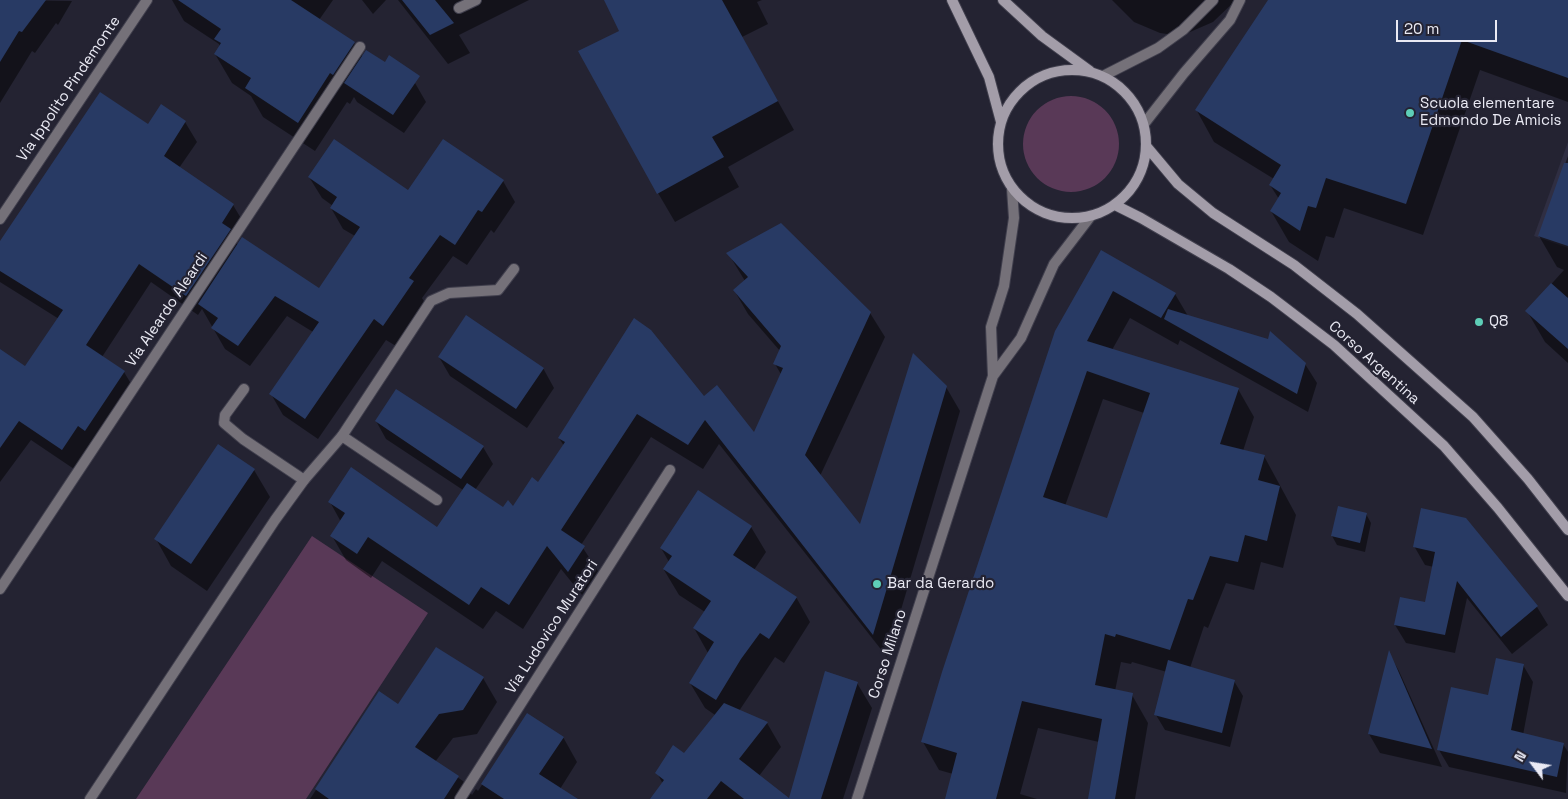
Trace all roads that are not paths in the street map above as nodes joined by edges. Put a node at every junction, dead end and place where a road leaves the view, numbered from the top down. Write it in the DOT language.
graph roads {
  1 [pos="147,0"];
  2 [pos="476,0"];
  3 [pos="952,0"];
  4 [pos="1003,0"];
  5 [pos="1213,0"];
  6 [pos="1240,0"];
  7 [pos="460,8"];
  8 [pos="360,47"];
  9 [pos="1090,72"];
  10 [pos="1103,76"];
  11 [pos="1001,122"];
  12 [pos="1144,124"];
  13 [pos="1146,147"];
  14 [pos="1012,189"];
  15 [pos="1115,205"];
  16 [pos="1090,216"];
  17 [pos="0,219"];
  18 [pos="514,269"];
  19 [pos="993,376"];
  20 [pos="244,389"];
  21 [pos="342,436"];
  22 [pos="670,470"];
  23 [pos="304,480"];
  24 [pos="437,500"];
  25 [pos="1568,530"];
  26 [pos="0,589"];
  27 [pos="1568,596"];
  28 [pos="90,799"];
  29 [pos="460,799"];
  30 [pos="857,799"];
  1 -- 17 [label="street, Via Ippolito Pindemonte"];
  2 -- 7 [label="street"];
  3 -- 11 [label="main road"];
  4 -- 9 [label="main road"];
  5 -- 10 [label="street"];
  6 -- 12 [label="street"];
  8 -- 26 [label="street, Via Aleardo Aleardi"];
  9 -- 10 [label="main road"];
  9 -- 11 [label="main road"];
  10 -- 12 [label="main road"];
  11 -- 14 [label="main road"];
  12 -- 13 [label="main road"];
  13 -- 15 [label="main road"];
  13 -- 25 [label="main road, Corso Argentina"];
  14 -- 16 [label="main road"];
  14 -- 19 [label="street, Corso Milano"];
  15 -- 16 [label="main road"];
  15 -- 27 [label="main road, Corso Argentina"];
  16 -- 19 [label="street, Corso Milano"];
  18 -- 21 [label="street"];
  19 -- 30 [label="street, Corso Milano"];
  20 -- 23 [label="street"];
  21 -- 23 [label="street"];
  21 -- 24 [label="street"];
  22 -- 29 [label="street, Via Ludovico Muratori"];
  23 -- 28 [label="street"];
}
